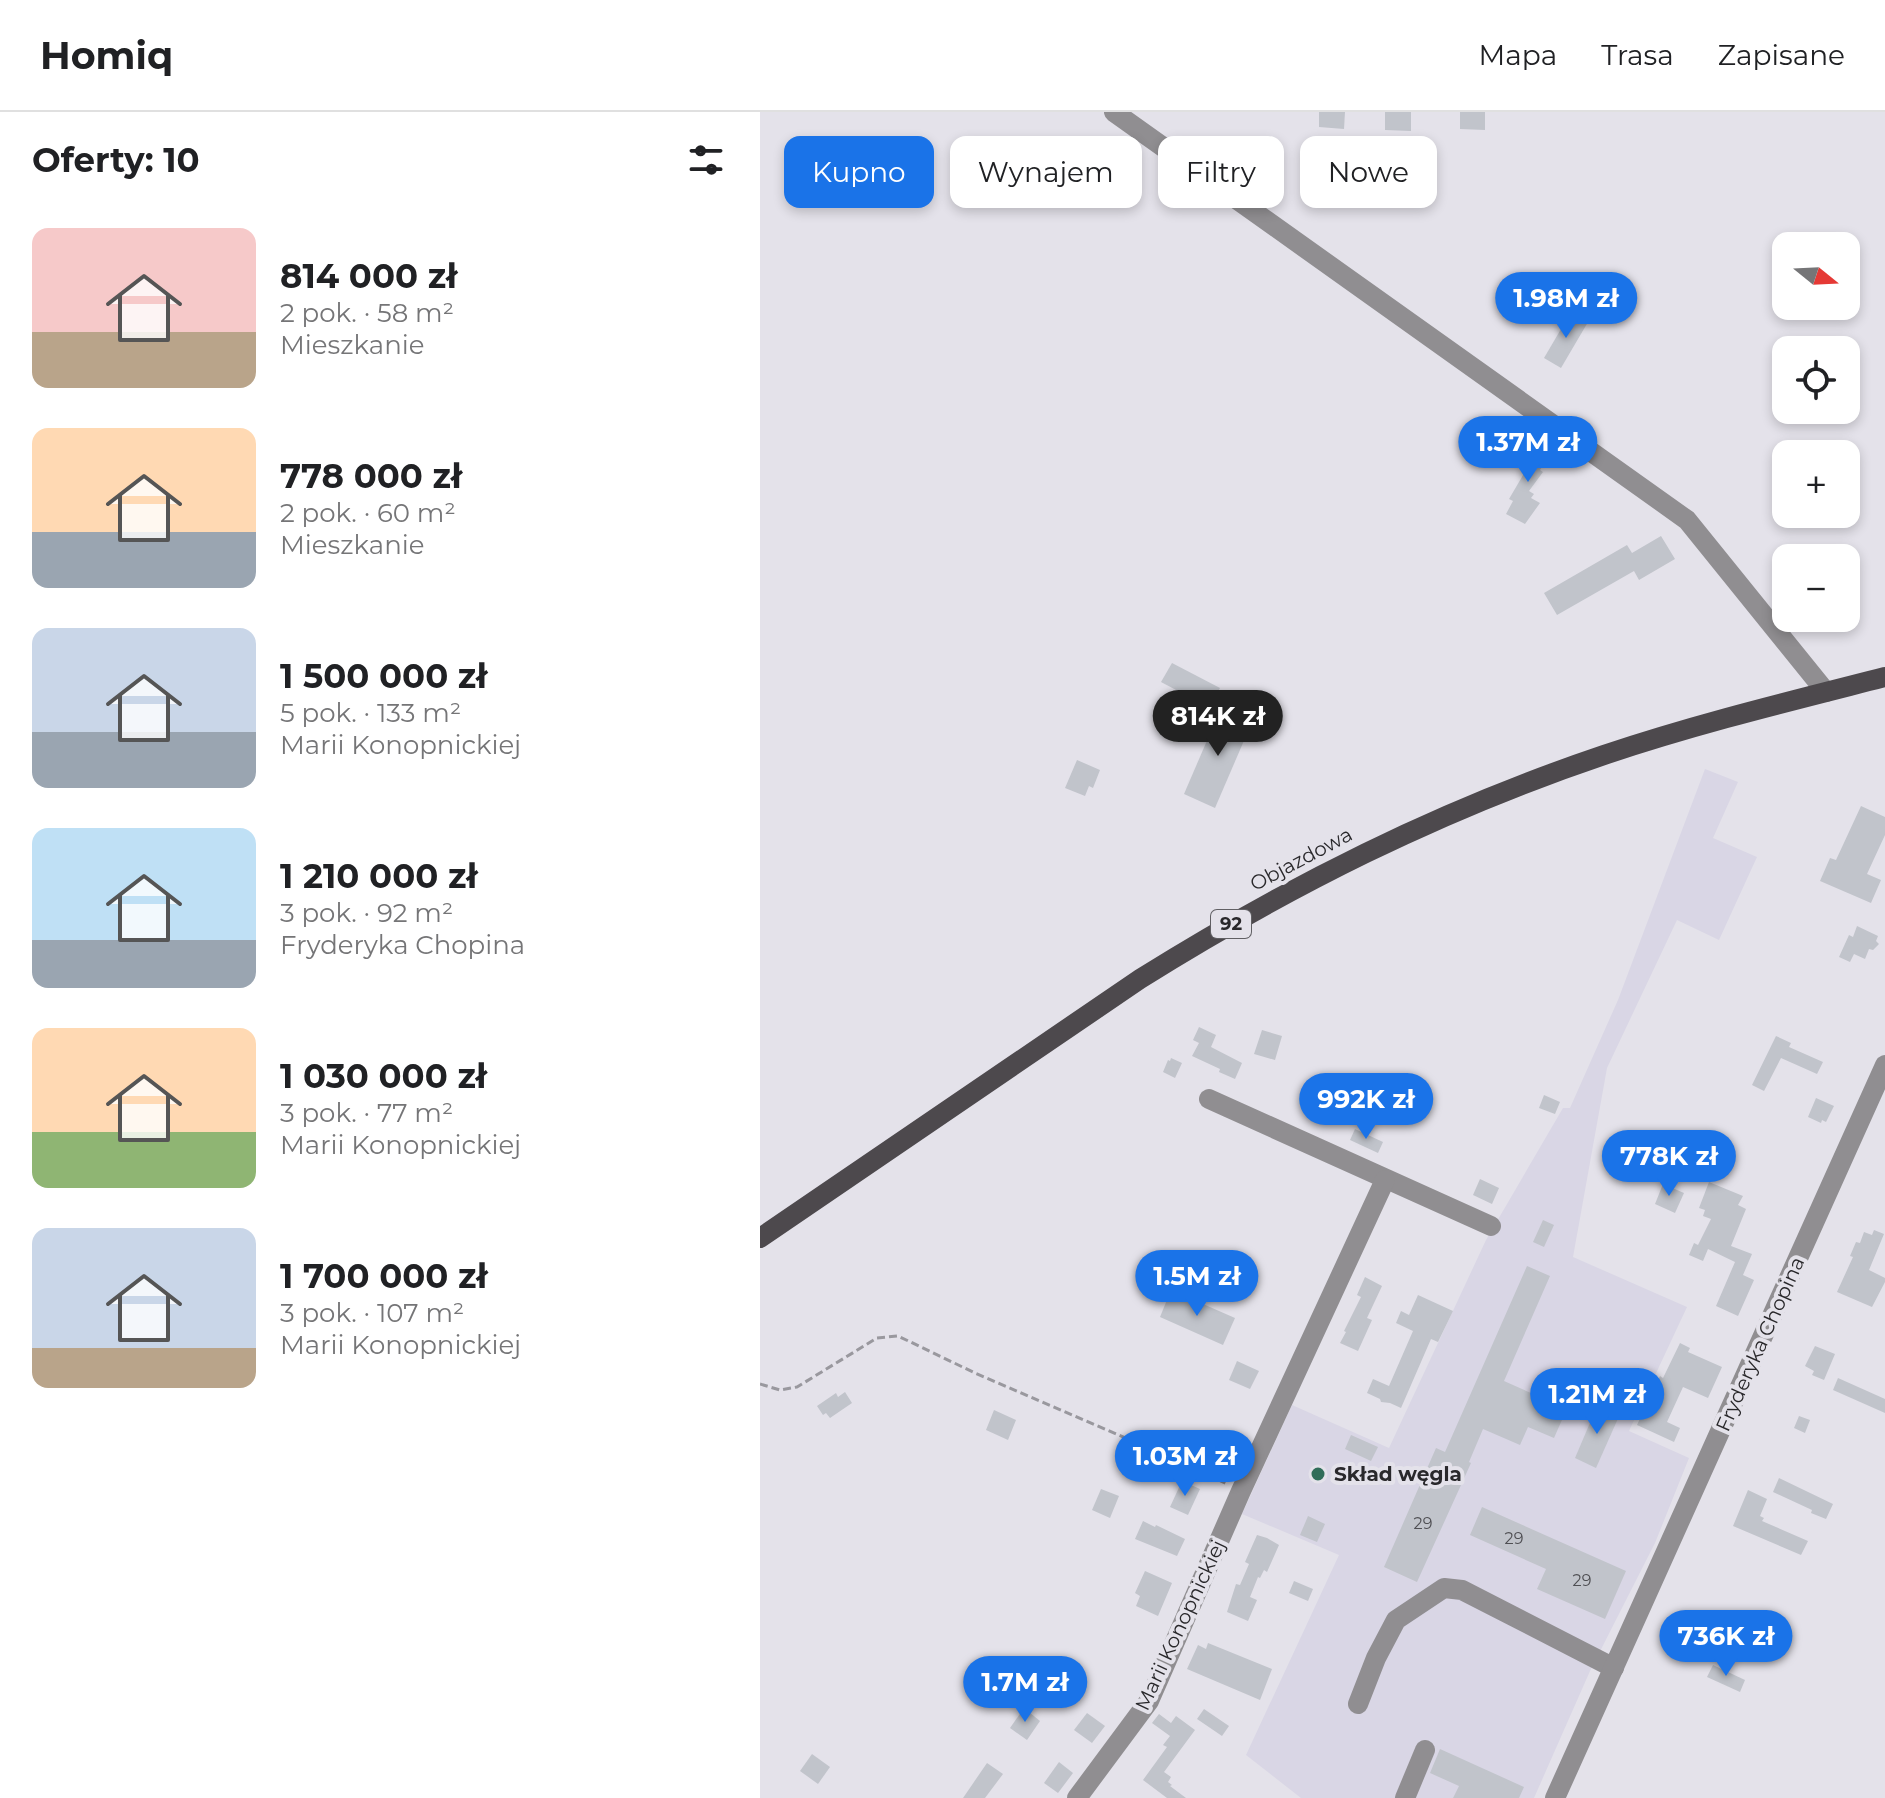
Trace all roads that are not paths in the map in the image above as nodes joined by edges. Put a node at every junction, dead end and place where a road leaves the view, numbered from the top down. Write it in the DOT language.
graph roads {
  1 [pos="1114,112"];
  2 [pos="1885,677"];
  3 [pos="1826,692"];
  4 [pos="1885,1065"];
  5 [pos="1209,1099"];
  6 [pos="1385,1180"];
  7 [pos="1491,1226"];
  8 [pos="760,1238"];
  9 [pos="1614,1668"];
  10 [pos="1358,1704"];
  11 [pos="1425,1750"];
  12 [pos="1409,1797"];
  13 [pos="1077,1798"];
  14 [pos="1555,1798"];
  1 -- 3 [label="street"];
  2 -- 3 [label="main road, Objazdowa / 92"];
  3 -- 8 [label="main road, Objazdowa / 92"];
  4 -- 9 [label="street, Fryderyka Chopina"];
  5 -- 6 [label="street"];
  6 -- 7 [label="street"];
  6 -- 13 [label="street, Marii Konopnickiej"];
  9 -- 10 [label="street"];
  9 -- 14 [label="street, Fryderyka Chopina"];
  11 -- 12 [label="street"];
}
